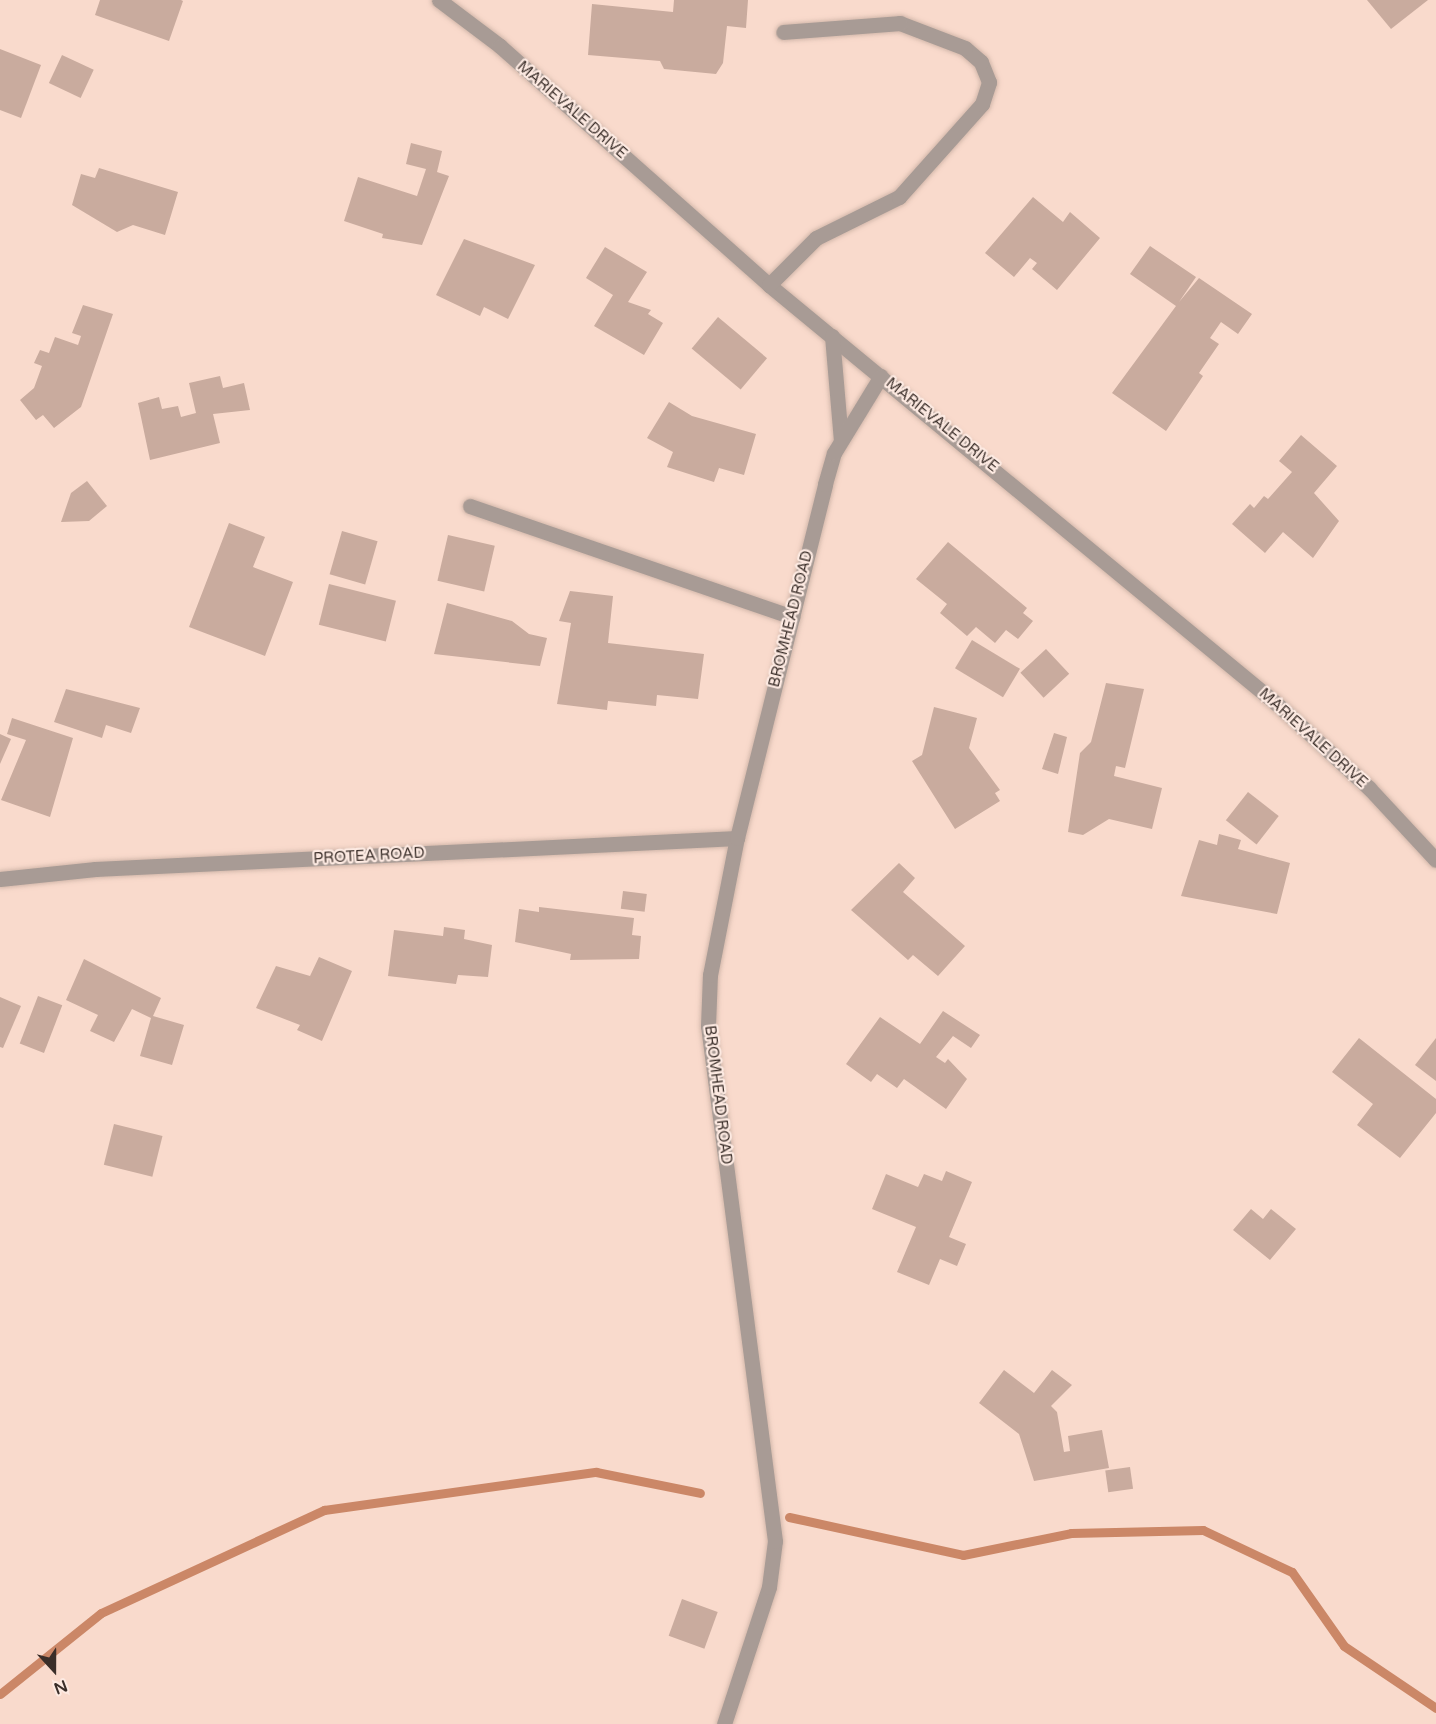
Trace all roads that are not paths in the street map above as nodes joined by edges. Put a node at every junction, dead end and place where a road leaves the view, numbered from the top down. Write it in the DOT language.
graph roads {
  1 [pos="439,0"];
  2 [pos="783,32"];
  3 [pos="769,285"];
  4 [pos="832,336"];
  5 [pos="881,376"];
  6 [pos="841,440"];
  7 [pos="470,506"];
  8 [pos="792,617"];
  9 [pos="738,838"];
  10 [pos="1436,860"];
  11 [pos="0,879"];
  12 [pos="723,1724"];
  1 -- 3 [label="street, MARIEVALE DRIVE"];
  2 -- 3 [label="street"];
  3 -- 4 [label="street, MARIEVALE DRIVE"];
  4 -- 5 [label="street, MARIEVALE DRIVE"];
  4 -- 6 [label="street"];
  5 -- 6 [label="street, BROMHEAD ROAD"];
  5 -- 10 [label="street, MARIEVALE DRIVE"];
  6 -- 8 [label="street, BROMHEAD ROAD"];
  7 -- 8 [label="street"];
  8 -- 9 [label="street, BROMHEAD ROAD"];
  9 -- 11 [label="street, PROTEA ROAD"];
  9 -- 12 [label="street, BROMHEAD ROAD"];
}
